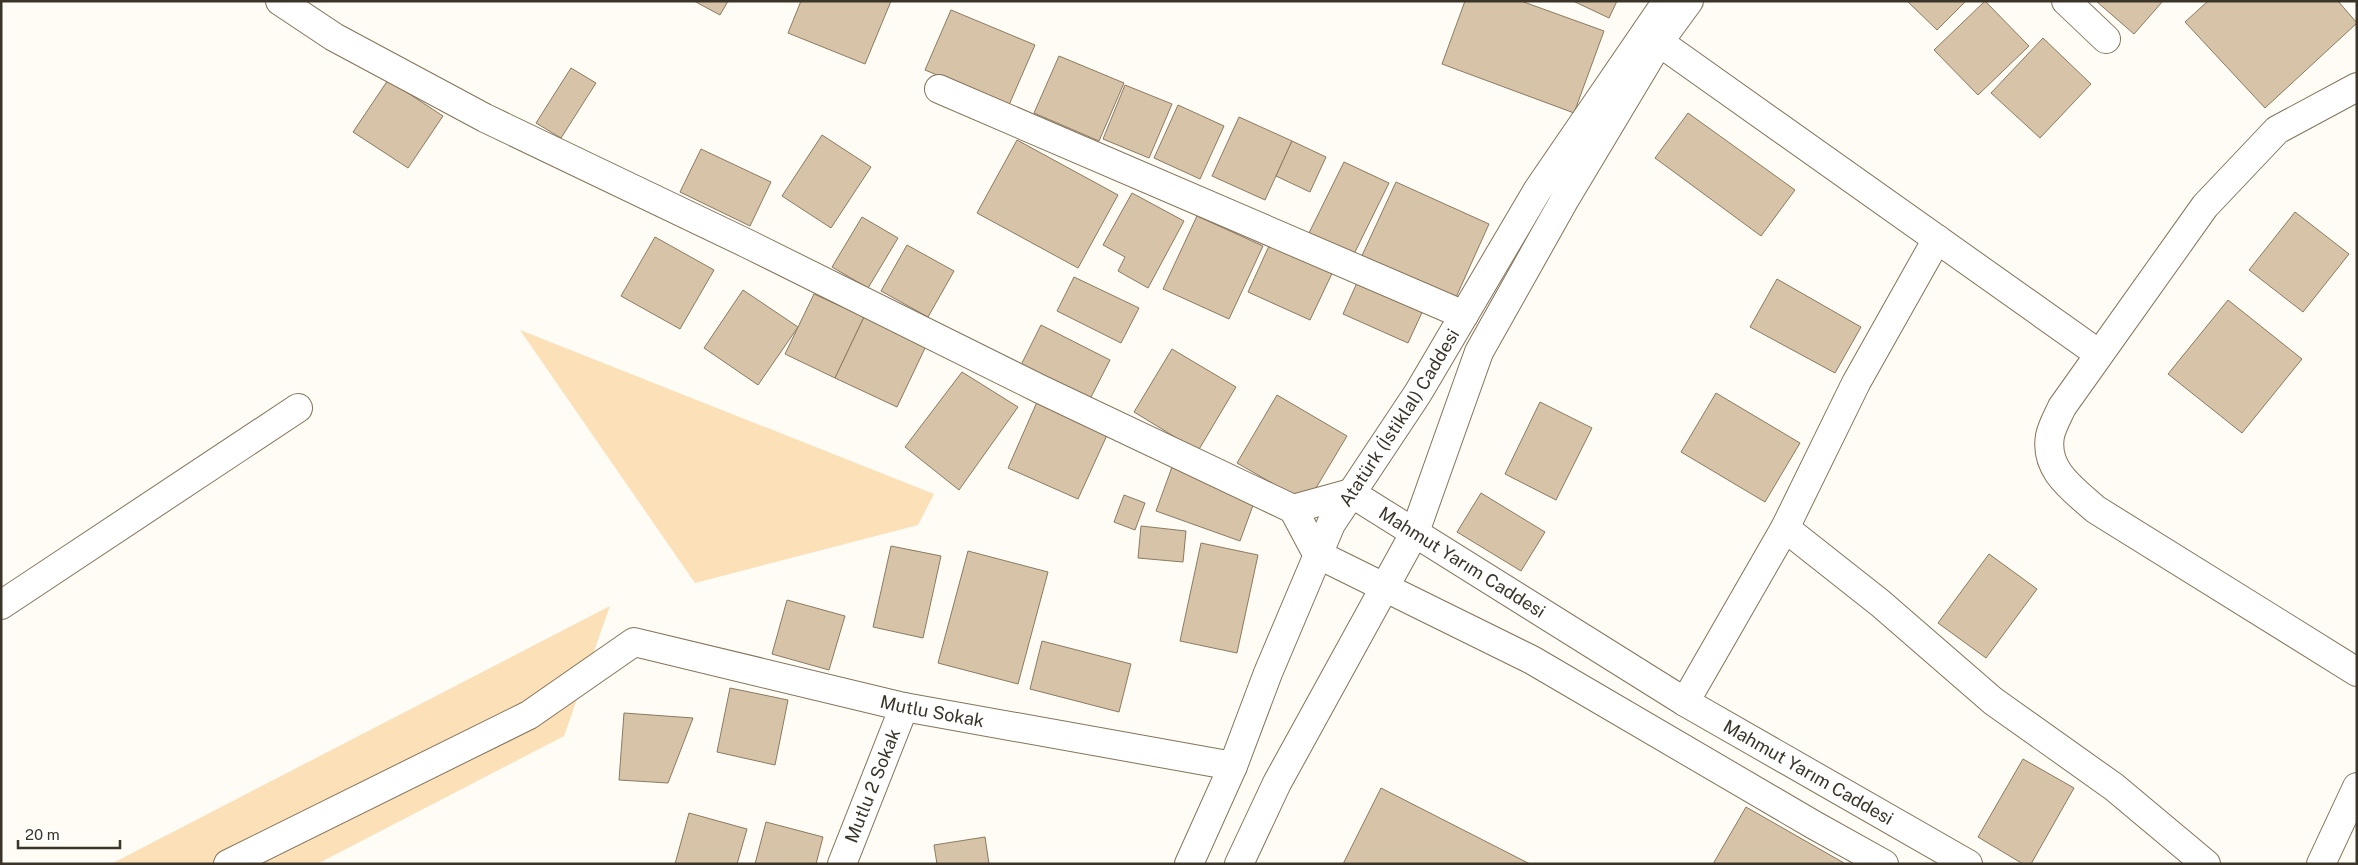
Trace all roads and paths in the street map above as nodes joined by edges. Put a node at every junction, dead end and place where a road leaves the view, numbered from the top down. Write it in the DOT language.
graph roads {
  1 [pos="280,1"];
  2 [pos="1667,1"];
  3 [pos="1689,1"];
  4 [pos="2066,1"];
  5 [pos="2106,39"];
  6 [pos="1659,42"];
  7 [pos="2357,86"];
  8 [pos="939,89"];
  9 [pos="1937,239"];
  10 [pos="1464,315"];
  11 [pos="2099,354"];
  12 [pos="298,408"];
  13 [pos="1351,493"];
  14 [pos="1293,509"];
  15 [pos="1785,528"];
  16 [pos="1415,532"];
  17 [pos="1317,554"];
  18 [pos="1384,589"];
  19 [pos="1,605"];
  20 [pos="2357,672"];
  21 [pos="1685,702"];
  22 [pos="904,707"];
  23 [pos="1233,766"];
  24 [pos="2357,787"];
  25 [pos="228,864"];
  26 [pos="842,864"];
  27 [pos="1189,864"];
  28 [pos="1239,864"];
  29 [pos="1884,864"];
  30 [pos="1968,864"];
  31 [pos="2206,864"];
  32 [pos="2321,864"];
  1 -- 14 [label="street"];
  2 -- 10 [label="street, Atatürk (İstiklal) Caddesi"];
  3 -- 6 [label="street, Atatürk (İstiklal) Caddesi"];
  4 -- 5 [label="street"];
  6 -- 9 [label="street"];
  6 -- 16 [label="street, Atatürk (İstiklal) Caddesi"];
  7 -- 11 [label="street"];
  8 -- 10 [label="street"];
  9 -- 11 [label="street"];
  9 -- 15 [label="street"];
  10 -- 13 [label="street, Atatürk (İstiklal) Caddesi"];
  11 -- 20 [label="street"];
  12 -- 19 [label="street"];
  13 -- 14 [label="street"];
  13 -- 16 [label="street, Mahmut Yarım Caddesi"];
  13 -- 17 [label="street, Atatürk (İstiklal) Caddesi"];
  14 -- 17 [label="street"];
  15 -- 21 [label="street"];
  15 -- 31 [label="street"];
  16 -- 18 [label="street, Atatürk (İstiklal) Caddesi"];
  16 -- 21 [label="street, Mahmut Yarım Caddesi"];
  17 -- 18 [label="street"];
  17 -- 23 [label="street, Atatürk (İstiklal) Caddesi"];
  18 -- 28 [label="street, Atatürk (İstiklal) Caddesi"];
  18 -- 29 [label="street"];
  21 -- 30 [label="street, Mahmut Yarım Caddesi"];
  22 -- 23 [label="street, Mutlu Sokak"];
  22 -- 25 [label="street, Mutlu Sokak"];
  22 -- 26 [label="street, Mutlu 2 Sokak"];
  23 -- 27 [label="street, Atatürk (İstiklal) Caddesi"];
  24 -- 32 [label="street"];
}
